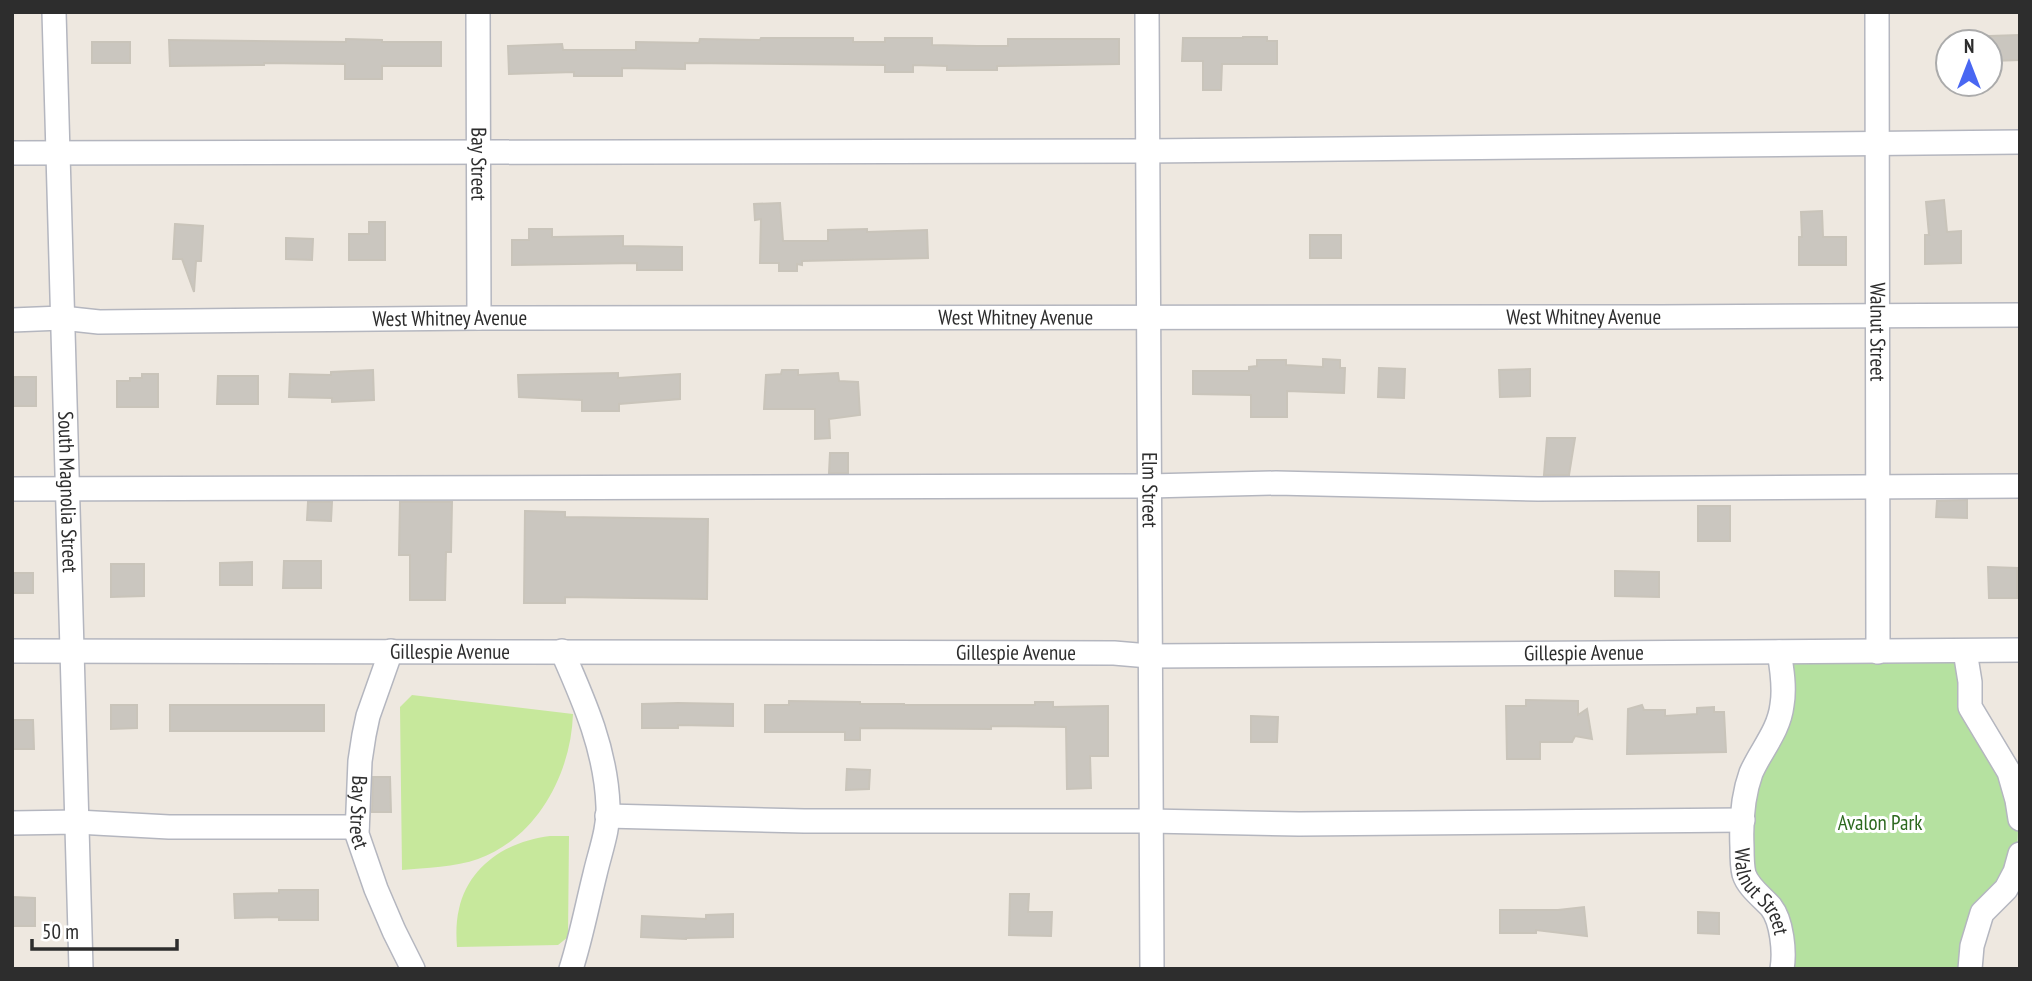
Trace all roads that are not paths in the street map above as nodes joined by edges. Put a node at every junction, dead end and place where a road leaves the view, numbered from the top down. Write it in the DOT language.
graph roads {
  1 [pos="54,12"];
  2 [pos="478,12"];
  3 [pos="1147,12"];
  4 [pos="1877,12"];
  5 [pos="2020,142"];
  6 [pos="1876,144"];
  7 [pos="478,151"];
  8 [pos="1147,151"];
  9 [pos="58,152"];
  10 [pos="12,153"];
  11 [pos="1878,315"];
  12 [pos="2020,315"];
  13 [pos="1149,317"];
  14 [pos="62,318"];
  15 [pos="479,318"];
  16 [pos="12,320"];
  17 [pos="1149,486"];
  18 [pos="1877,486"];
  19 [pos="2020,486"];
  20 [pos="69,488"];
  21 [pos="12,489"];
  22 [pos="2020,650"];
  23 [pos="12,651"];
  24 [pos="391,651"];
  25 [pos="562,651"];
  26 [pos="1965,651"];
  27 [pos="72,652"];
  28 [pos="1779,652"];
  29 [pos="1878,652"];
  30 [pos="1149,656"];
  31 [pos="607,816"];
  32 [pos="2020,819"];
  33 [pos="1743,820"];
  34 [pos="1150,821"];
  35 [pos="77,822"];
  36 [pos="12,823"];
  37 [pos="357,827"];
  38 [pos="2020,854"];
  39 [pos="81,969"];
  40 [pos="413,969"];
  41 [pos="571,969"];
  42 [pos="1152,969"];
  43 [pos="1782,969"];
  44 [pos="1970,969"];
  1 -- 9 [label="street, South Magnolia Street"];
  2 -- 7 [label="street, Bay Street"];
  3 -- 8 [label="street, Elm Street"];
  4 -- 6 [label="street, Walnut Street"];
  5 -- 6 [label="street"];
  6 -- 8 [label="street"];
  6 -- 11 [label="street, Walnut Street"];
  7 -- 8 [label="street"];
  7 -- 9 [label="street"];
  7 -- 15 [label="street, Bay Street"];
  8 -- 13 [label="street, Elm Street"];
  9 -- 10 [label="street"];
  9 -- 14 [label="street, South Magnolia Street"];
  11 -- 12 [label="street, West Whitney Avenue"];
  11 -- 13 [label="street, West Whitney Avenue"];
  11 -- 18 [label="street, Walnut Street"];
  13 -- 15 [label="street, West Whitney Avenue"];
  13 -- 17 [label="street, Elm Street"];
  14 -- 15 [label="street, West Whitney Avenue"];
  14 -- 16 [label="street, West Whitney Avenue"];
  14 -- 20 [label="street, South Magnolia Street"];
  17 -- 18 [label="street"];
  17 -- 20 [label="street"];
  17 -- 30 [label="street, Elm Street"];
  18 -- 19 [label="street"];
  18 -- 29 [label="street, Walnut Street"];
  20 -- 21 [label="street"];
  20 -- 27 [label="street, South Magnolia Street"];
  22 -- 26 [label="street, Gillespie Avenue"];
  23 -- 27 [label="street, Gillespie Avenue"];
  24 -- 25 [label="street, Gillespie Avenue"];
  24 -- 27 [label="street, Gillespie Avenue"];
  24 -- 37 [label="street, Bay Street"];
  25 -- 30 [label="street, Gillespie Avenue"];
  25 -- 31 [label="street"];
  26 -- 29 [label="street, Gillespie Avenue"];
  26 -- 32 [label="street"];
  27 -- 35 [label="street, South Magnolia Street"];
  28 -- 29 [label="street, Gillespie Avenue"];
  28 -- 30 [label="street, Gillespie Avenue"];
  28 -- 33 [label="street, Walnut Street"];
  30 -- 34 [label="street, Elm Street"];
  31 -- 34 [label="street"];
  31 -- 41 [label="street"];
  33 -- 34 [label="street"];
  33 -- 43 [label="street, Walnut Street"];
  34 -- 42 [label="street, Elm Street"];
  35 -- 36 [label="street"];
  35 -- 37 [label="street"];
  35 -- 39 [label="street, South Magnolia Street"];
  37 -- 40 [label="street, Bay Street"];
  38 -- 44 [label="street"];
}
